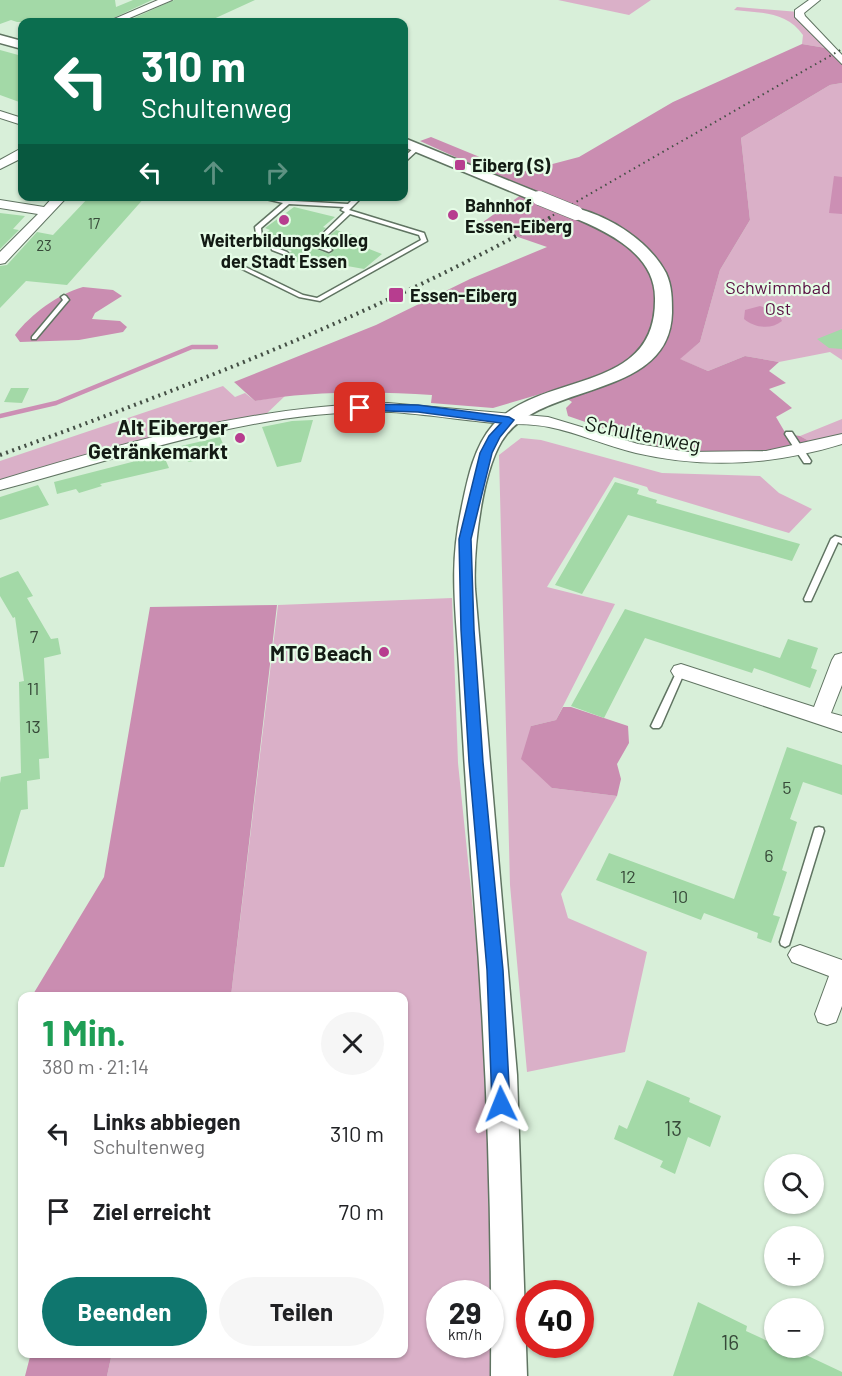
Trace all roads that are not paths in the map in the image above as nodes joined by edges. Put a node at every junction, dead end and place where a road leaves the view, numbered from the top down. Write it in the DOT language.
graph roads {
  1 [pos="167,0"];
  2 [pos="815,0"];
  3 [pos="122,18"];
  4 [pos="0,39"];
  5 [pos="18,44"];
  6 [pos="842,61"];
  7 [pos="2,116"];
  8 [pos="18,121"];
  9 [pos="411,145"];
  10 [pos="18,155"];
  11 [pos="0,165"];
  12 [pos="57,201"];
  13 [pos="283,201"];
  14 [pos="356,201"];
  15 [pos="288,202"];
  16 [pos="0,204"];
  17 [pos="349,209"];
  18 [pos="46,211"];
  19 [pos="329,250"];
  20 [pos="285,253"];
  21 [pos="0,260"];
  22 [pos="231,262"];
  23 [pos="64,297"];
  24 [pos="34,338"];
  25 [pos="509,420"];
  26 [pos="789,434"];
  27 [pos="842,440"];
  28 [pos="842,452"];
  29 [pos="804,456"];
  30 [pos="0,485"];
  31 [pos="842,541"];
  32 [pos="808,599"];
  33 [pos="842,660"];
  34 [pos="681,671"];
  35 [pos="820,717"];
  36 [pos="842,724"];
  37 [pos="656,726"];
  38 [pos="819,831"];
  39 [pos="793,949"];
  40 [pos="842,971"];
  41 [pos="827,1014"];
  42 [pos="509,1376"];
  1 -- 3 [label="street"];
  2 -- 6 [label="street"];
  4 -- 5 [label="street"];
  7 -- 8 [label="street"];
  9 -- 25 [label="street, bridge"];
  10 -- 11 [label="street"];
  12 -- 18 [label="street"];
  13 -- 15 [label="lane"];
  14 -- 17 [label="lane"];
  15 -- 17 [label="lane"];
  15 -- 20 [label="lane"];
  16 -- 18 [label="street"];
  17 -- 19 [label="lane"];
  17 -- 22 [label="lane"];
  18 -- 21 [label="street"];
  23 -- 24 [label="lane"];
  25 -- 29 [label="street, Schultenweg"];
  25 -- 30 [label="street, Schultenweg"];
  25 -- 42 [label="street"];
  26 -- 29 [label="lane"];
  27 -- 29 [label="street, Schultenweg"];
  28 -- 29 [label="street, Schultenweg"];
  31 -- 32 [label="lane"];
  33 -- 35 [label="street"];
  34 -- 35 [label="street"];
  34 -- 37 [label="lane"];
  35 -- 36 [label="street"];
  38 -- 39 [label="lane"];
  39 -- 40 [label="street"];
  40 -- 41 [label="street"];
}
